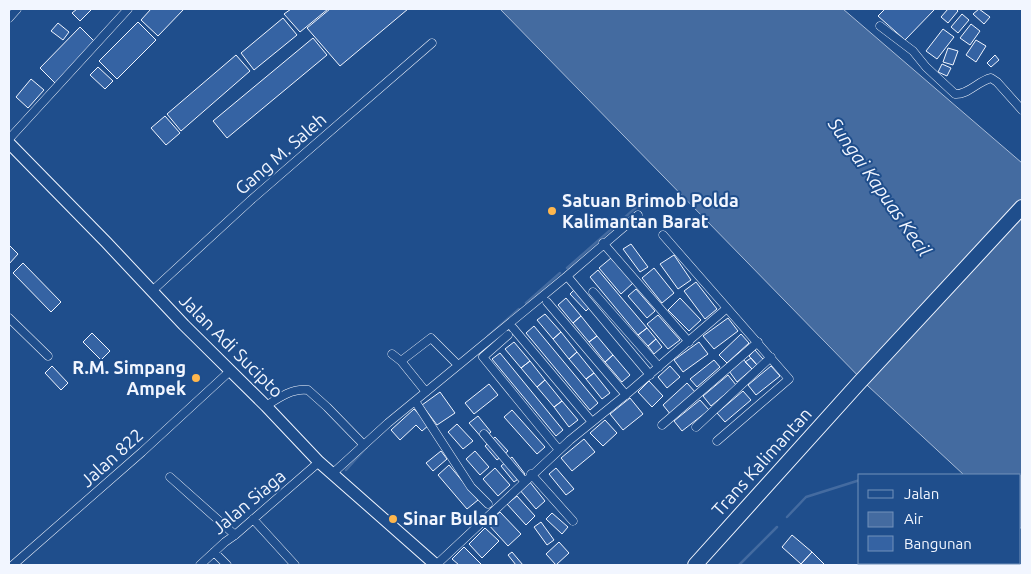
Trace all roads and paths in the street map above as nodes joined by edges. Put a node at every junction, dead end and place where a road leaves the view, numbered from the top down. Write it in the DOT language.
graph roads {
  1 [pos="17,9"];
  2 [pos="128,9"];
  3 [pos="9,18"];
  4 [pos="880,26"];
  5 [pos="432,43"];
  6 [pos="1022,110"];
  7 [pos="9,141"];
  8 [pos="1022,207"];
  9 [pos="638,215"];
  10 [pos="663,235"];
  11 [pos="603,243"];
  12 [pos="567,276"];
  13 [pos="152,291"];
  14 [pos="593,292"];
  15 [pos="547,302"];
  16 [pos="727,308"];
  17 [pos="9,318"];
  18 [pos="513,328"];
  19 [pos="508,335"];
  20 [pos="689,342"];
  21 [pos="758,342"];
  22 [pos="392,354"];
  23 [pos="48,356"];
  24 [pos="771,357"];
  25 [pos="401,361"];
  26 [pos="458,365"];
  27 [pos="659,367"];
  28 [pos="230,371"];
  29 [pos="650,375"];
  30 [pos="426,392"];
  31 [pos="626,395"];
  32 [pos="415,401"];
  33 [pos="266,406"];
  34 [pos="592,422"];
  35 [pos="662,425"];
  36 [pos="696,427"];
  37 [pos="484,434"];
  38 [pos="717,441"];
  39 [pos="364,446"];
  40 [pos="559,450"];
  41 [pos="319,462"];
  42 [pos="334,473"];
  43 [pos="531,474"];
  44 [pos="170,477"];
  45 [pos="524,482"];
  46 [pos="488,504"];
  47 [pos="253,519"];
  48 [pos="573,521"];
  49 [pos="235,535"];
  50 [pos="214,552"];
  51 [pos="13,565"];
  52 [pos="200,565"];
  53 [pos="228,565"];
  54 [pos="295,565"];
  55 [pos="436,565"];
  56 [pos="695,565"];
  1 -- 3 [label="street"];
  2 -- 7 [label="street"];
  4 -- 6 [label="street"];
  5 -- 13 [label="street, Gang M. Saleh"];
  7 -- 13 [label="main road, Jalan Adi Sucipto"];
  8 -- 56 [label="highway, Trans Kalimantan"];
  9 -- 11 [label="street"];
  10 -- 16 [label="street"];
  11 -- 12 [label="street"];
  11 -- 20 [label="street"];
  12 -- 26 [label="street"];
  12 -- 29 [label="street"];
  13 -- 28 [label="main road, Jalan Adi Sucipto"];
  14 -- 27 [label="street"];
  15 -- 31 [label="street"];
  16 -- 20 [label="street"];
  16 -- 21 [label="street"];
  17 -- 23 [label="street"];
  18 -- 34 [label="street"];
  19 -- 40 [label="street"];
  20 -- 27 [label="street"];
  21 -- 24 [label="street"];
  21 -- 35 [label="street"];
  22 -- 25 [label="street"];
  24 -- 36 [label="street"];
  24 -- 38 [label="street"];
  25 -- 26 [label="street"];
  25 -- 30 [label="street"];
  26 -- 30 [label="street"];
  27 -- 29 [label="street"];
  28 -- 33 [label="main road, Jalan Adi Sucipto"];
  28 -- 51 [label="street, Jalan 822"];
  29 -- 31 [label="street"];
  30 -- 32 [label="street"];
  31 -- 34 [label="street"];
  32 -- 39 [label="street"];
  32 -- 46 [label="street"];
  33 -- 39 [label="street"];
  33 -- 41 [label="main road, Jalan Adi Sucipto"];
  34 -- 40 [label="street"];
  37 -- 45 [label="street"];
  39 -- 42 [label="street"];
  40 -- 43 [label="street"];
  41 -- 42 [label="main road, Jalan Adi Sucipto"];
  41 -- 47 [label="street, Jalan Siaga"];
  42 -- 55 [label="main road, Jalan Adi Sucipto"];
  43 -- 45 [label="street"];
  43 -- 48 [label="street"];
  44 -- 49 [label="street"];
  45 -- 55 [label="street"];
  47 -- 49 [label="street, Jalan Siaga"];
  47 -- 54 [label="street"];
  49 -- 50 [label="street, Jalan Siaga"];
  50 -- 52 [label="street, Jalan Siaga"];
  50 -- 53 [label="street"];
}
